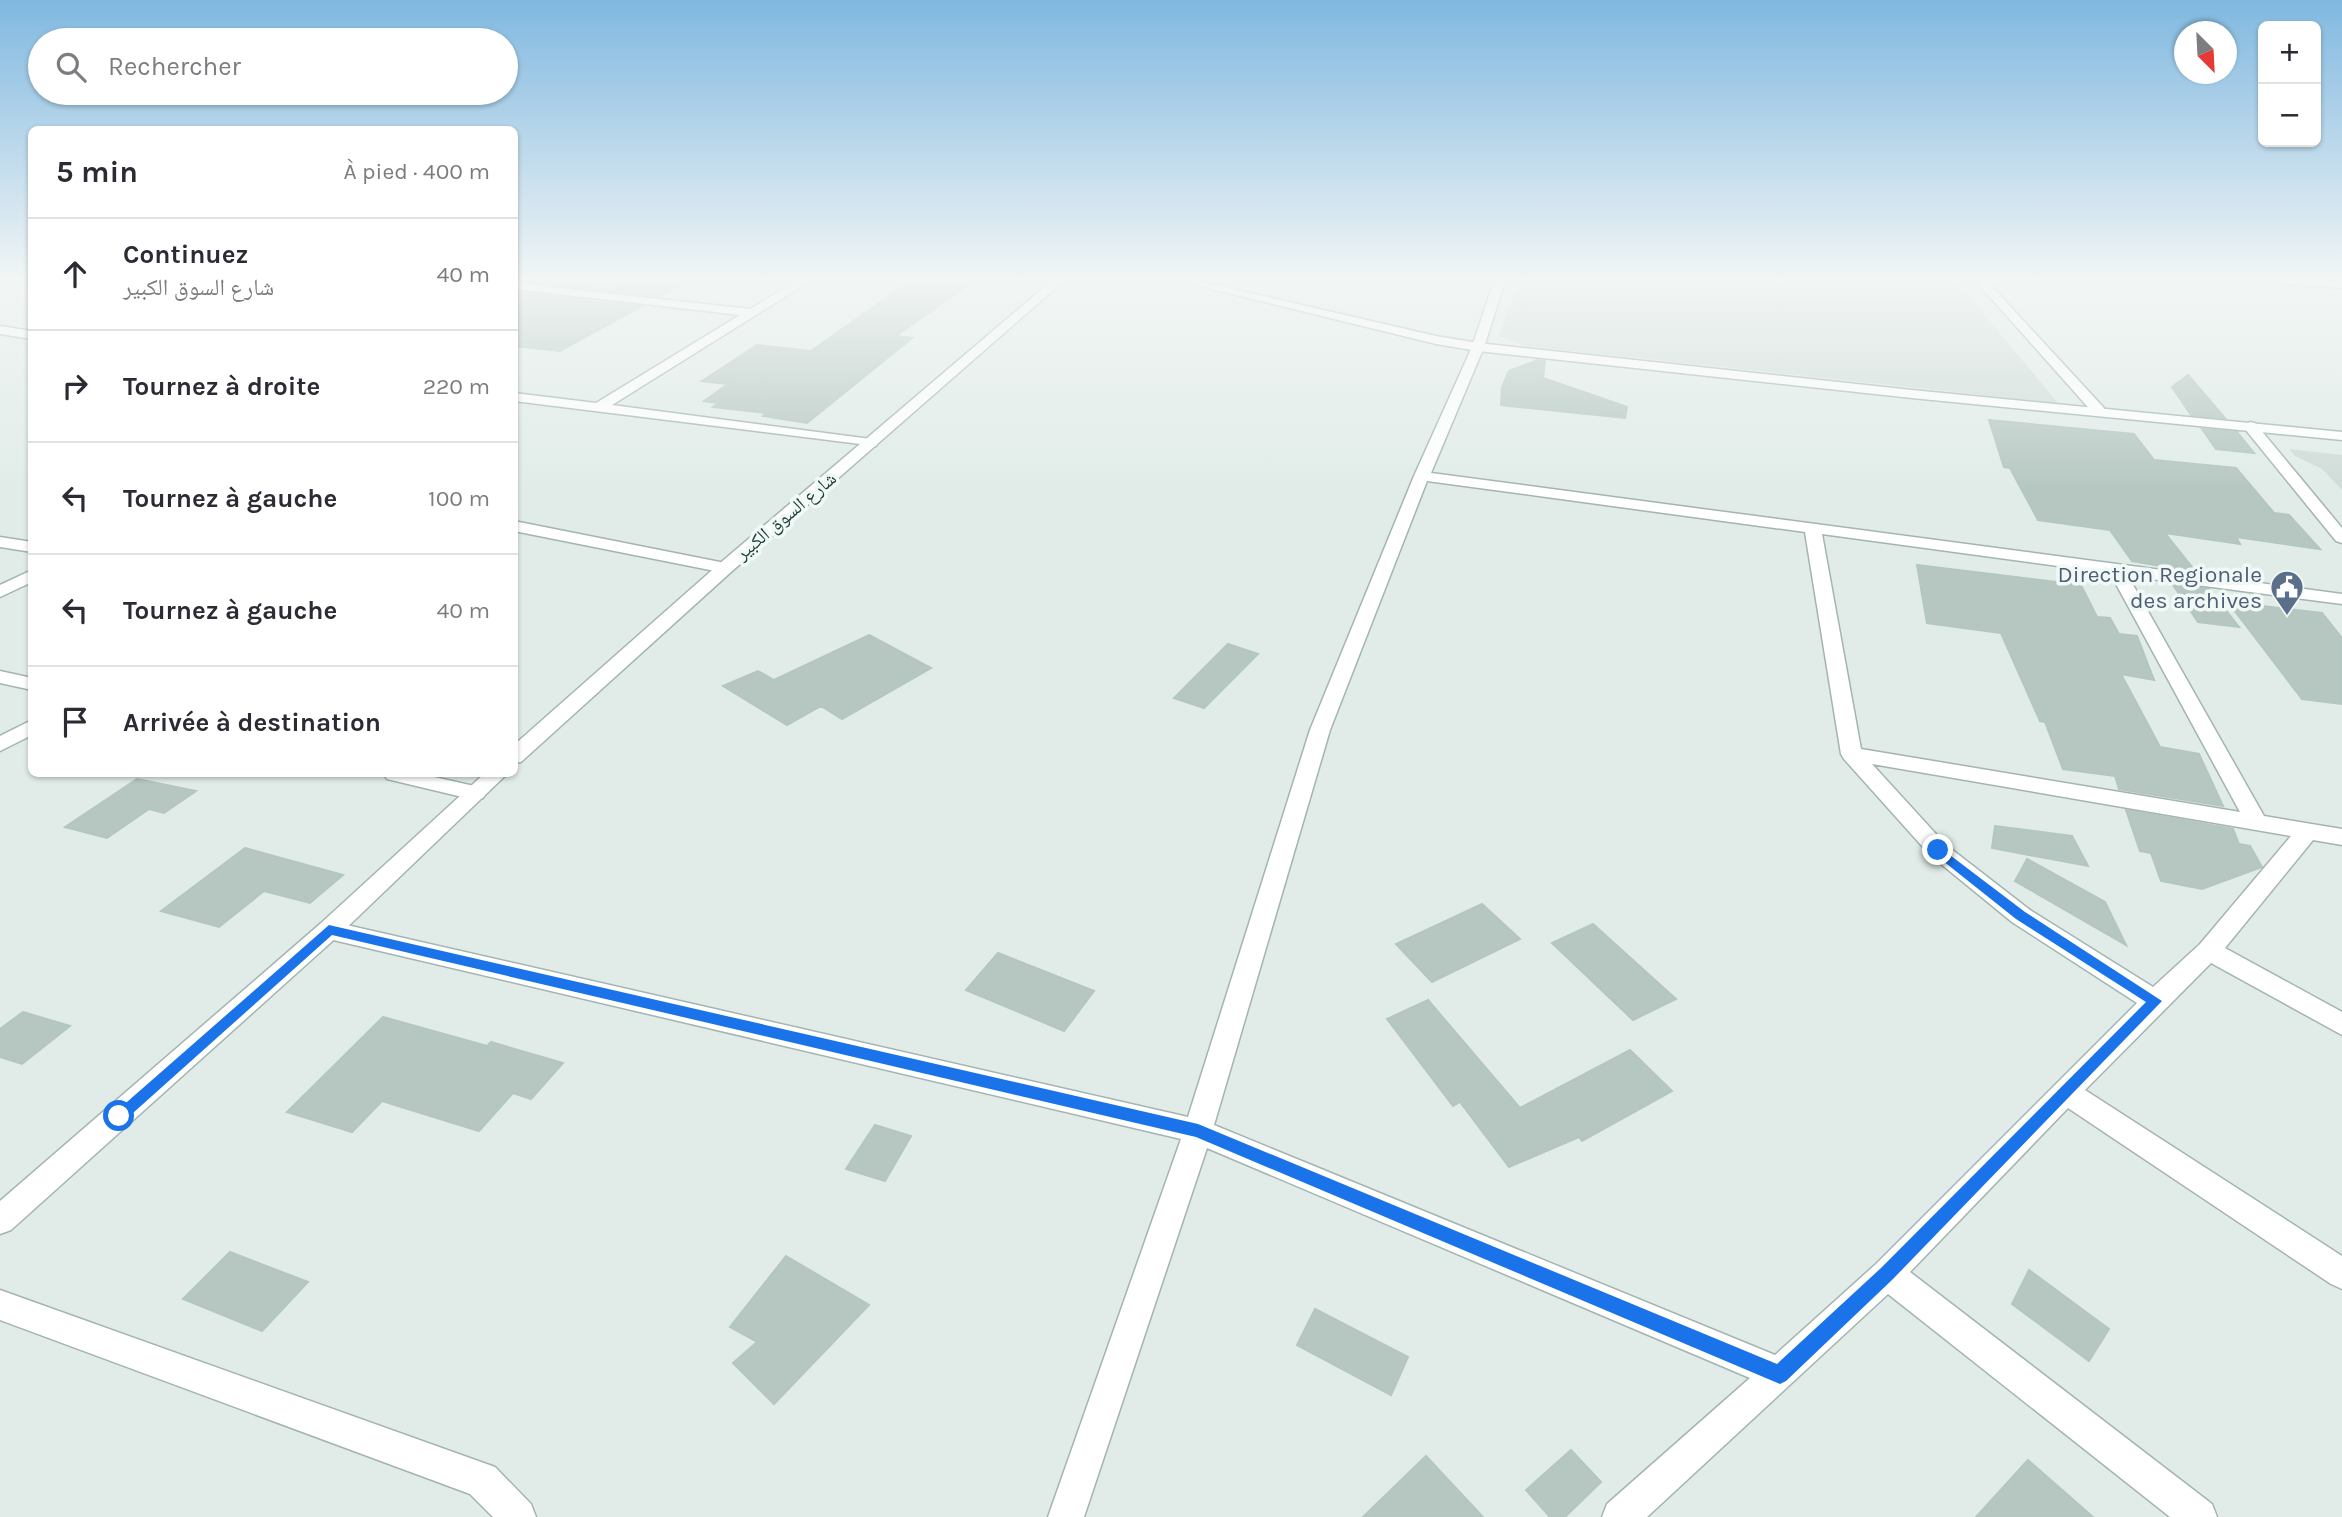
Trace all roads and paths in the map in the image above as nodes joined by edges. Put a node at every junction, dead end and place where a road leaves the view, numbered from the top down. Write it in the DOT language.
graph roads {
  1 [pos="693,349"];
  2 [pos="979,349"];
  3 [pos="1477,349"];
  4 [pos="1495,349"];
  5 [pos="2042,349"];
  6 [pos="518,398"];
  7 [pos="598,408"];
  8 [pos="2099,411"];
  9 [pos="2250,426"];
  10 [pos="2342,436"];
  11 [pos="871,443"];
  12 [pos="1422,477"];
  13 [pos="518,527"];
  14 [pos="1813,529"];
  15 [pos="2342,538"];
  16 [pos="0,542"];
  17 [pos="28,546"];
  18 [pos="725,568"];
  19 [pos="2116,569"];
  20 [pos="28,577"];
  21 [pos="0,592"];
  22 [pos="2342,599"];
  23 [pos="0,677"];
  24 [pos="28,683"];
  25 [pos="28,728"];
  26 [pos="0,745"];
  27 [pos="518,753"];
  28 [pos="1851,754"];
  29 [pos="408,777"];
  30 [pos="493,777"];
  31 [pos="475,793"];
  32 [pos="2256,822"];
  33 [pos="2308,831"];
  34 [pos="2342,837"];
  35 [pos="329,930"];
  36 [pos="2209,950"];
  37 [pos="2155,1001"];
  38 [pos="2342,1025"];
  39 [pos="2066,1091"];
  40 [pos="1198,1131"];
  41 [pos="0,1220"];
  42 [pos="1887,1274"];
  43 [pos="2342,1275"];
  44 [pos="0,1304"];
  45 [pos="1780,1374"];
  46 [pos="517,1517"];
  47 [pos="1066,1517"];
  48 [pos="1620,1517"];
  49 [pos="2199,1517"];
  1 -- 7 [label="street"];
  2 -- 11 [label="street, شارع السوق الكبير"];
  3 -- 12 [label="street"];
  4 -- 8 [label="street"];
  5 -- 8 [label="street"];
  6 -- 7 [label="street"];
  7 -- 11 [label="street"];
  8 -- 9 [label="street"];
  9 -- 10 [label="street"];
  9 -- 15 [label="street"];
  11 -- 18 [label="street, شارع السوق الكبير"];
  12 -- 14 [label="street"];
  12 -- 40 [label="street"];
  13 -- 18 [label="street"];
  14 -- 19 [label="street"];
  14 -- 28 [label="street"];
  16 -- 17 [label="street"];
  18 -- 27 [label="street, شارع السوق الكبير"];
  19 -- 22 [label="street"];
  19 -- 32 [label="street"];
  20 -- 21 [label="street"];
  23 -- 24 [label="street"];
  25 -- 26 [label="street"];
  28 -- 32 [label="street"];
  28 -- 37 [label="street"];
  29 -- 31 [label="street"];
  30 -- 31 [label="street"];
  31 -- 35 [label="street"];
  32 -- 33 [label="street"];
  33 -- 34 [label="street"];
  33 -- 36 [label="street"];
  35 -- 40 [label="street"];
  35 -- 41 [label="street"];
  36 -- 37 [label="street"];
  36 -- 38 [label="street"];
  37 -- 39 [label="street"];
  39 -- 42 [label="street"];
  39 -- 43 [label="street"];
  40 -- 45 [label="street"];
  40 -- 47 [label="street"];
  42 -- 45 [label="street"];
  42 -- 49 [label="street"];
  44 -- 46 [label="street"];
  45 -- 48 [label="street"];
}
